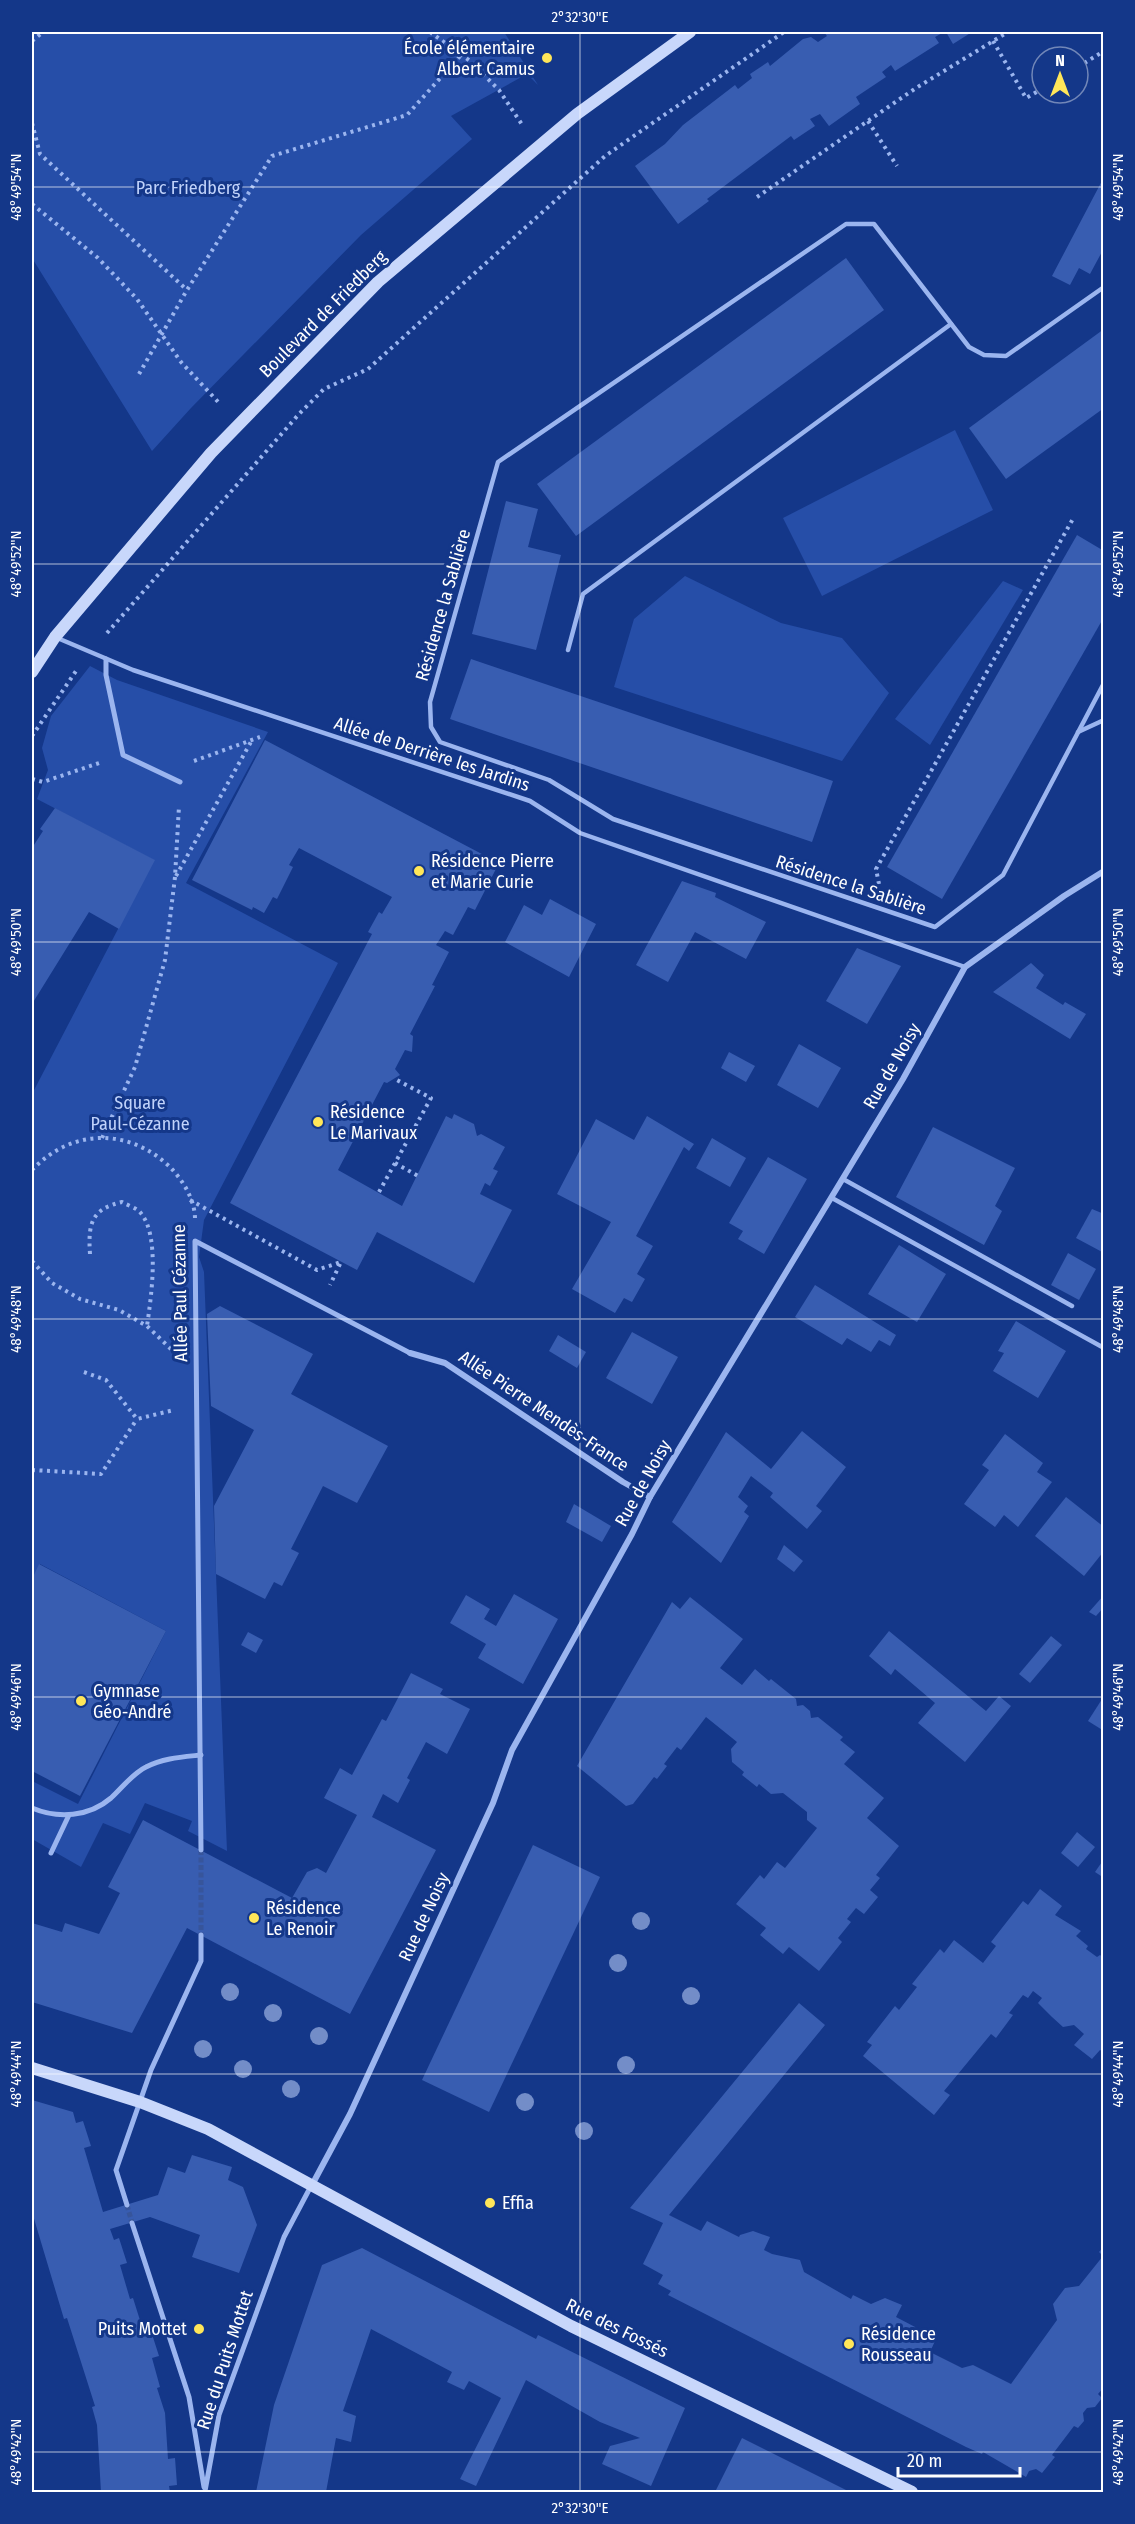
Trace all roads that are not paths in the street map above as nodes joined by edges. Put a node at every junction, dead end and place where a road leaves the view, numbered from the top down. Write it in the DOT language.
graph roads {
  1 [pos="690,32"];
  2 [pos="1104,287"];
  3 [pos="951,324"];
  4 [pos="55,637"];
  5 [pos="568,650"];
  6 [pos="106,659"];
  7 [pos="32,670"];
  8 [pos="1104,683"];
  9 [pos="1104,720"];
  10 [pos="1078,732"];
  11 [pos="180,782"];
  12 [pos="1104,871"];
  13 [pos="965,967"];
  14 [pos="843,1179"];
  15 [pos="832,1198"];
  16 [pos="195,1241"];
  17 [pos="1072,1306"];
  18 [pos="1104,1348"];
  19 [pos="410,1353"];
  20 [pos="650,1497"];
  21 [pos="201,1755"];
  22 [pos="32,1808"];
  23 [pos="69,1815"];
  24 [pos="201,1850"];
  25 [pos="51,1854"];
  26 [pos="201,1935"];
  27 [pos="32,2068"];
  28 [pos="140,2102"];
  29 [pos="311,2186"];
  30 [pos="127,2205"];
  31 [pos="132,2223"];
  32 [pos="205,2492"];
  33 [pos="912,2493"];
  1 -- 4 [label="main road, Boulevard de Friedberg"];
  2 -- 3 [label="lane, Résidence la Sablière"];
  3 -- 5 [label="lane"];
  3 -- 10 [label="lane, Résidence la Sablière"];
  4 -- 6 [label="lane, Allée de Derrière les Jardins"];
  4 -- 7 [label="main road, Boulevard de Friedberg"];
  6 -- 11 [label="street"];
  6 -- 13 [label="lane, Allée de Derrière les Jardins"];
  8 -- 10 [label="lane, Résidence la Sablière"];
  9 -- 10 [label="lane"];
  12 -- 13 [label="street, Rue de Noisy"];
  13 -- 14 [label="street, Rue de Noisy"];
  14 -- 15 [label="street, Rue de Noisy"];
  14 -- 17 [label="lane"];
  15 -- 18 [label="lane"];
  15 -- 20 [label="street, Rue de Noisy"];
  16 -- 19 [label="street, Allée Pierre Mendès-France"];
  16 -- 21 [label="street, Allée Paul Cézanne"];
  19 -- 20 [label="street, Allée Pierre Mendès-France"];
  20 -- 29 [label="street, Rue de Noisy"];
  21 -- 23 [label="street"];
  21 -- 24 [label="street, Allée Paul Cézanne"];
  22 -- 23 [label="street"];
  23 -- 25 [label="street"];
  26 -- 28 [label="street"];
  27 -- 28 [label="main road, Rue des Fossés"];
  28 -- 29 [label="main road, Rue des Fossés"];
  28 -- 30 [label="street"];
  29 -- 32 [label="street, Rue du Puits Mottet"];
  29 -- 33 [label="main road, Rue des Fossés"];
  31 -- 32 [label="street, Rue du Puits Mottet"];
}
